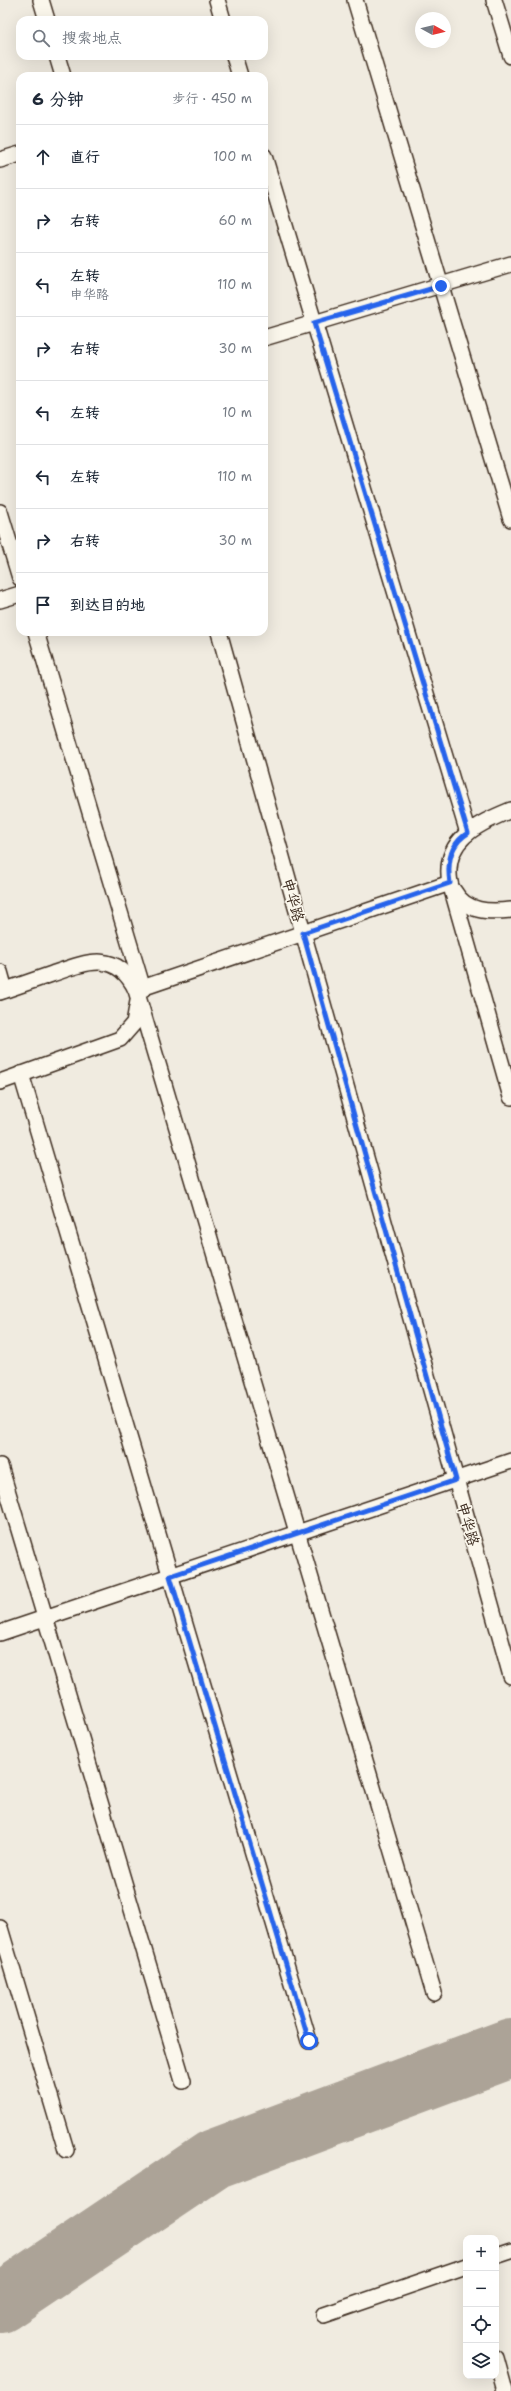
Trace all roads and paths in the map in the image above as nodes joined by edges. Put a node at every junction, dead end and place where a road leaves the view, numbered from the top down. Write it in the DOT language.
graph roads {
  1 [pos="41,0"];
  2 [pos="217,0"];
  3 [pos="355,0"];
  4 [pos="494,0"];
  5 [pos="46,16"];
  6 [pos="222,16"];
  7 [pos="511,56"];
  8 [pos="58,60"];
  9 [pos="235,60"];
  10 [pos="62,72"];
  11 [pos="239,72"];
  12 [pos="16,155"];
  13 [pos="0,160"];
  14 [pos="268,169"];
  15 [pos="511,264"];
  16 [pos="441,286"];
  17 [pos="314,323"];
  18 [pos="268,337"];
  19 [pos="0,512"];
  20 [pos="511,519"];
  21 [pos="16,565"];
  22 [pos="16,595"];
  23 [pos="0,600"];
  24 [pos="37,636"];
  25 [pos="219,636"];
  26 [pos="511,810"];
  27 [pos="468,833"];
  28 [pos="450,883"];
  29 [pos="511,910"];
  30 [pos="303,933"];
  31 [pos="0,972"];
  32 [pos="139,989"];
  33 [pos="3,991"];
  34 [pos="147,1006"];
  35 [pos="21,1074"];
  36 [pos="0,1082"];
  37 [pos="511,1097"];
  38 [pos="511,1461"];
  39 [pos="0,1466"];
  40 [pos="456,1480"];
  41 [pos="298,1534"];
  42 [pos="170,1576"];
  43 [pos="45,1618"];
  44 [pos="0,1633"];
  45 [pos="511,1676"];
  46 [pos="0,1928"];
  47 [pos="434,1993"];
  48 [pos="309,2041"];
  49 [pos="183,2081"];
  50 [pos="66,2150"];
  51 [pos="511,2251"];
  52 [pos="499,2255"];
  53 [pos="463,2267"];
  54 [pos="324,2315"];
  55 [pos="499,2369"];
  56 [pos="505,2391"];
  1 -- 5 [label="lane"];
  2 -- 6 [label="lane"];
  3 -- 16 [label="lane"];
  4 -- 7 [label="lane"];
  8 -- 10 [label="lane"];
  9 -- 11 [label="lane"];
  12 -- 13 [label="lane"];
  14 -- 17 [label="lane"];
  15 -- 16 [label="lane"];
  16 -- 17 [label="lane"];
  16 -- 20 [label="lane"];
  17 -- 18 [label="lane"];
  17 -- 27 [label="lane"];
  19 -- 21 [label="lane"];
  22 -- 23 [label="lane"];
  24 -- 32 [label="lane"];
  25 -- 30 [label="lane, 申华路"];
  26 -- 27 [label="lane"];
  27 -- 28 [label="lane"];
  28 -- 29 [label="lane"];
  28 -- 30 [label="lane"];
  28 -- 37 [label="lane"];
  30 -- 32 [label="lane"];
  30 -- 40 [label="lane, 申华路"];
  31 -- 33 [label="lane"];
  32 -- 33 [label="lane"];
  32 -- 34 [label="lane"];
  32 -- 35 [label="lane"];
  32 -- 41 [label="lane"];
  35 -- 36 [label="lane"];
  35 -- 42 [label="lane"];
  38 -- 40 [label="lane"];
  39 -- 43 [label="lane"];
  40 -- 41 [label="lane"];
  40 -- 45 [label="lane, 申华路"];
  41 -- 42 [label="lane"];
  41 -- 47 [label="lane"];
  42 -- 43 [label="lane"];
  42 -- 48 [label="lane"];
  43 -- 44 [label="lane"];
  43 -- 49 [label="lane"];
  46 -- 50 [label="lane"];
  51 -- 52 [label="lane"];
  53 -- 54 [label="lane"];
  55 -- 56 [label="lane"];
}
